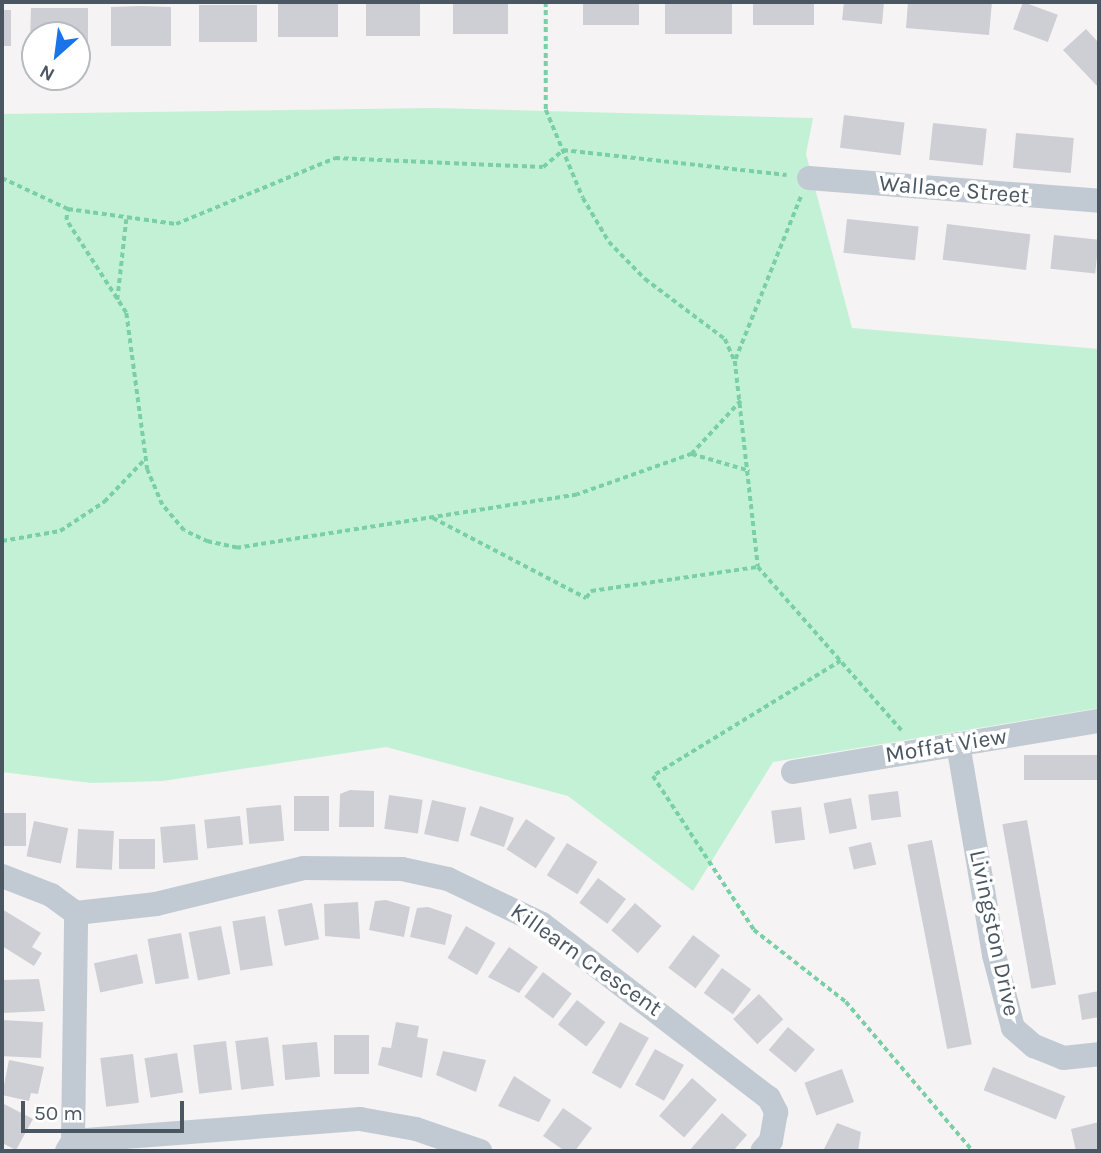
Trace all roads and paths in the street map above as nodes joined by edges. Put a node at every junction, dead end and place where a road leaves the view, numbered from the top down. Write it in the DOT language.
graph roads {
  1 [pos="546,2"];
  2 [pos="563,150"];
  3 [pos="2,178"];
  4 [pos="809,178"];
  5 [pos="1099,201"];
  6 [pos="68,209"];
  7 [pos="126,220"];
  8 [pos="117,302"];
  9 [pos="735,361"];
  10 [pos="741,401"];
  11 [pos="692,454"];
  12 [pos="146,458"];
  13 [pos="750,471"];
  14 [pos="432,517"];
  15 [pos="2,541"];
  16 [pos="758,567"];
  17 [pos="841,661"];
  18 [pos="1099,721"];
  19 [pos="958,744"];
  20 [pos="919,751"];
  21 [pos="793,772"];
  22 [pos="2,876"];
  23 [pos="76,913"];
  24 [pos="1099,1054"];
  25 [pos="70,1146"];
  26 [pos="480,1151"];
  27 [pos="762,1151"];
  28 [pos="973,1151"];
  1 -- 2 [label="path"];
  2 -- 4 [label="path"];
  2 -- 7 [label="path"];
  2 -- 9 [label="path"];
  3 -- 6 [label="path"];
  4 -- 5 [label="street, Wallace Street"];
  4 -- 9 [label="path"];
  6 -- 7 [label="path"];
  6 -- 8 [label="path"];
  7 -- 8 [label="path"];
  8 -- 12 [label="path"];
  9 -- 10 [label="path"];
  10 -- 11 [label="path"];
  10 -- 13 [label="path"];
  11 -- 13 [label="path"];
  11 -- 14 [label="path"];
  12 -- 14 [label="path"];
  12 -- 15 [label="path"];
  13 -- 16 [label="path"];
  14 -- 16 [label="path"];
  16 -- 17 [label="path"];
  17 -- 20 [label="path"];
  17 -- 28 [label="path"];
  18 -- 19 [label="street, Moffat View"];
  19 -- 20 [label="street, Moffat View"];
  19 -- 24 [label="street, Livingston Drive"];
  20 -- 21 [label="street, Moffat View"];
  22 -- 23 [label="street"];
  23 -- 25 [label="street"];
  23 -- 27 [label="street, Killearn Crescent"];
  25 -- 26 [label="street"];
}
